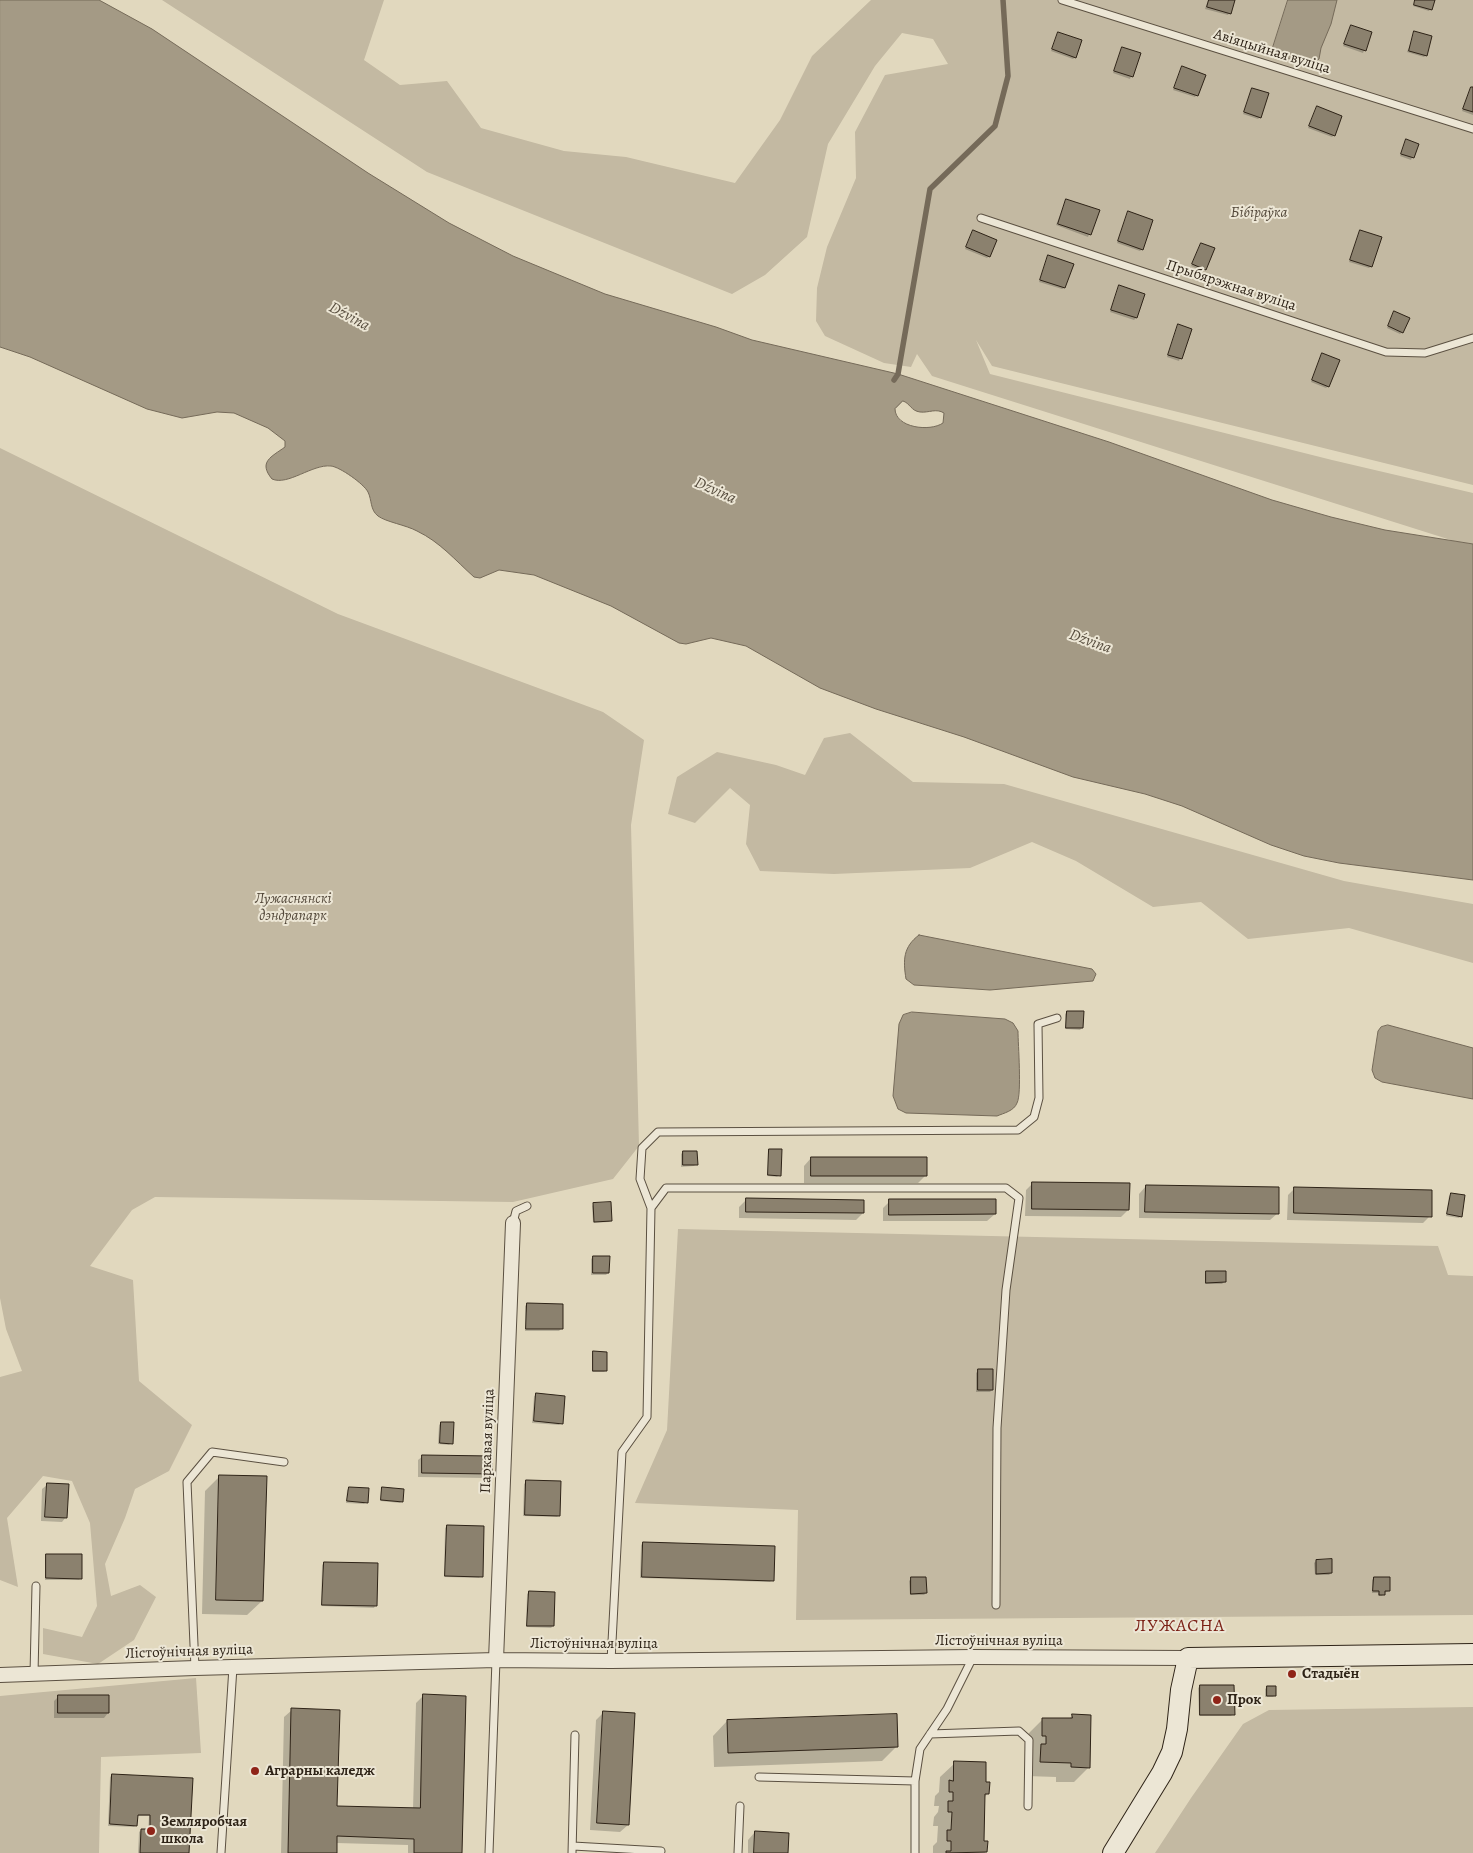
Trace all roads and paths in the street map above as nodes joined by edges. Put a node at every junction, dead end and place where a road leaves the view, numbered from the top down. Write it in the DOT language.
graph roads {
  1 [pos="1062,0"];
  2 [pos="1473,129"];
  3 [pos="981,218"];
  4 [pos="1473,338"];
  5 [pos="1057,1018"];
  6 [pos="527,1206"];
  7 [pos="651,1208"];
  8 [pos="513,1223"];
  9 [pos="284,1462"];
  10 [pos="36,1586"];
  11 [pos="996,1605"];
  12 [pos="1473,1654"];
  13 [pos="973,1658"];
  14 [pos="1188,1658"];
  15 [pos="496,1660"];
  16 [pos="611,1661"];
  17 [pos="233,1667"];
  18 [pos="195,1668"];
  19 [pos="34,1674"];
  20 [pos="0,1675"];
  21 [pos="930,1734"];
  22 [pos="575,1735"];
  23 [pos="759,1777"];
  24 [pos="915,1781"];
  25 [pos="740,1806"];
  26 [pos="1028,1806"];
  27 [pos="573,1850"];
  28 [pos="661,1851"];
  29 [pos="222,1853"];
  30 [pos="490,1853"];
  31 [pos="738,1853"];
  32 [pos="915,1853"];
  33 [pos="1113,1853"];
  1 -- 2 [label="lane, Авіяцыйная вуліца"];
  3 -- 4 [label="lane, Прыбярэжная вуліца"];
  5 -- 7 [label="lane"];
  6 -- 8 [label="lane"];
  7 -- 11 [label="lane"];
  7 -- 16 [label="lane"];
  8 -- 15 [label="street, Паркавая вуліца"];
  9 -- 18 [label="lane"];
  10 -- 19 [label="lane"];
  12 -- 14 [label="street"];
  13 -- 14 [label="street, Лістоўнічная вуліца"];
  13 -- 16 [label="street, Лістоўнічная вуліца"];
  13 -- 21 [label="lane"];
  14 -- 33 [label="street"];
  15 -- 16 [label="street, Лістоўнічная вуліца"];
  15 -- 17 [label="street, Лістоўнічная вуліца"];
  15 -- 30 [label="lane"];
  17 -- 18 [label="street, Лістоўнічная вуліца"];
  17 -- 29 [label="lane"];
  18 -- 19 [label="street, Лістоўнічная вуліца"];
  19 -- 20 [label="street, Лістоўнічная вуліца"];
  21 -- 24 [label="lane"];
  21 -- 26 [label="lane"];
  22 -- 27 [label="lane"];
  23 -- 24 [label="lane"];
  24 -- 32 [label="lane"];
  25 -- 31 [label="lane"];
  27 -- 28 [label="lane"];
}
